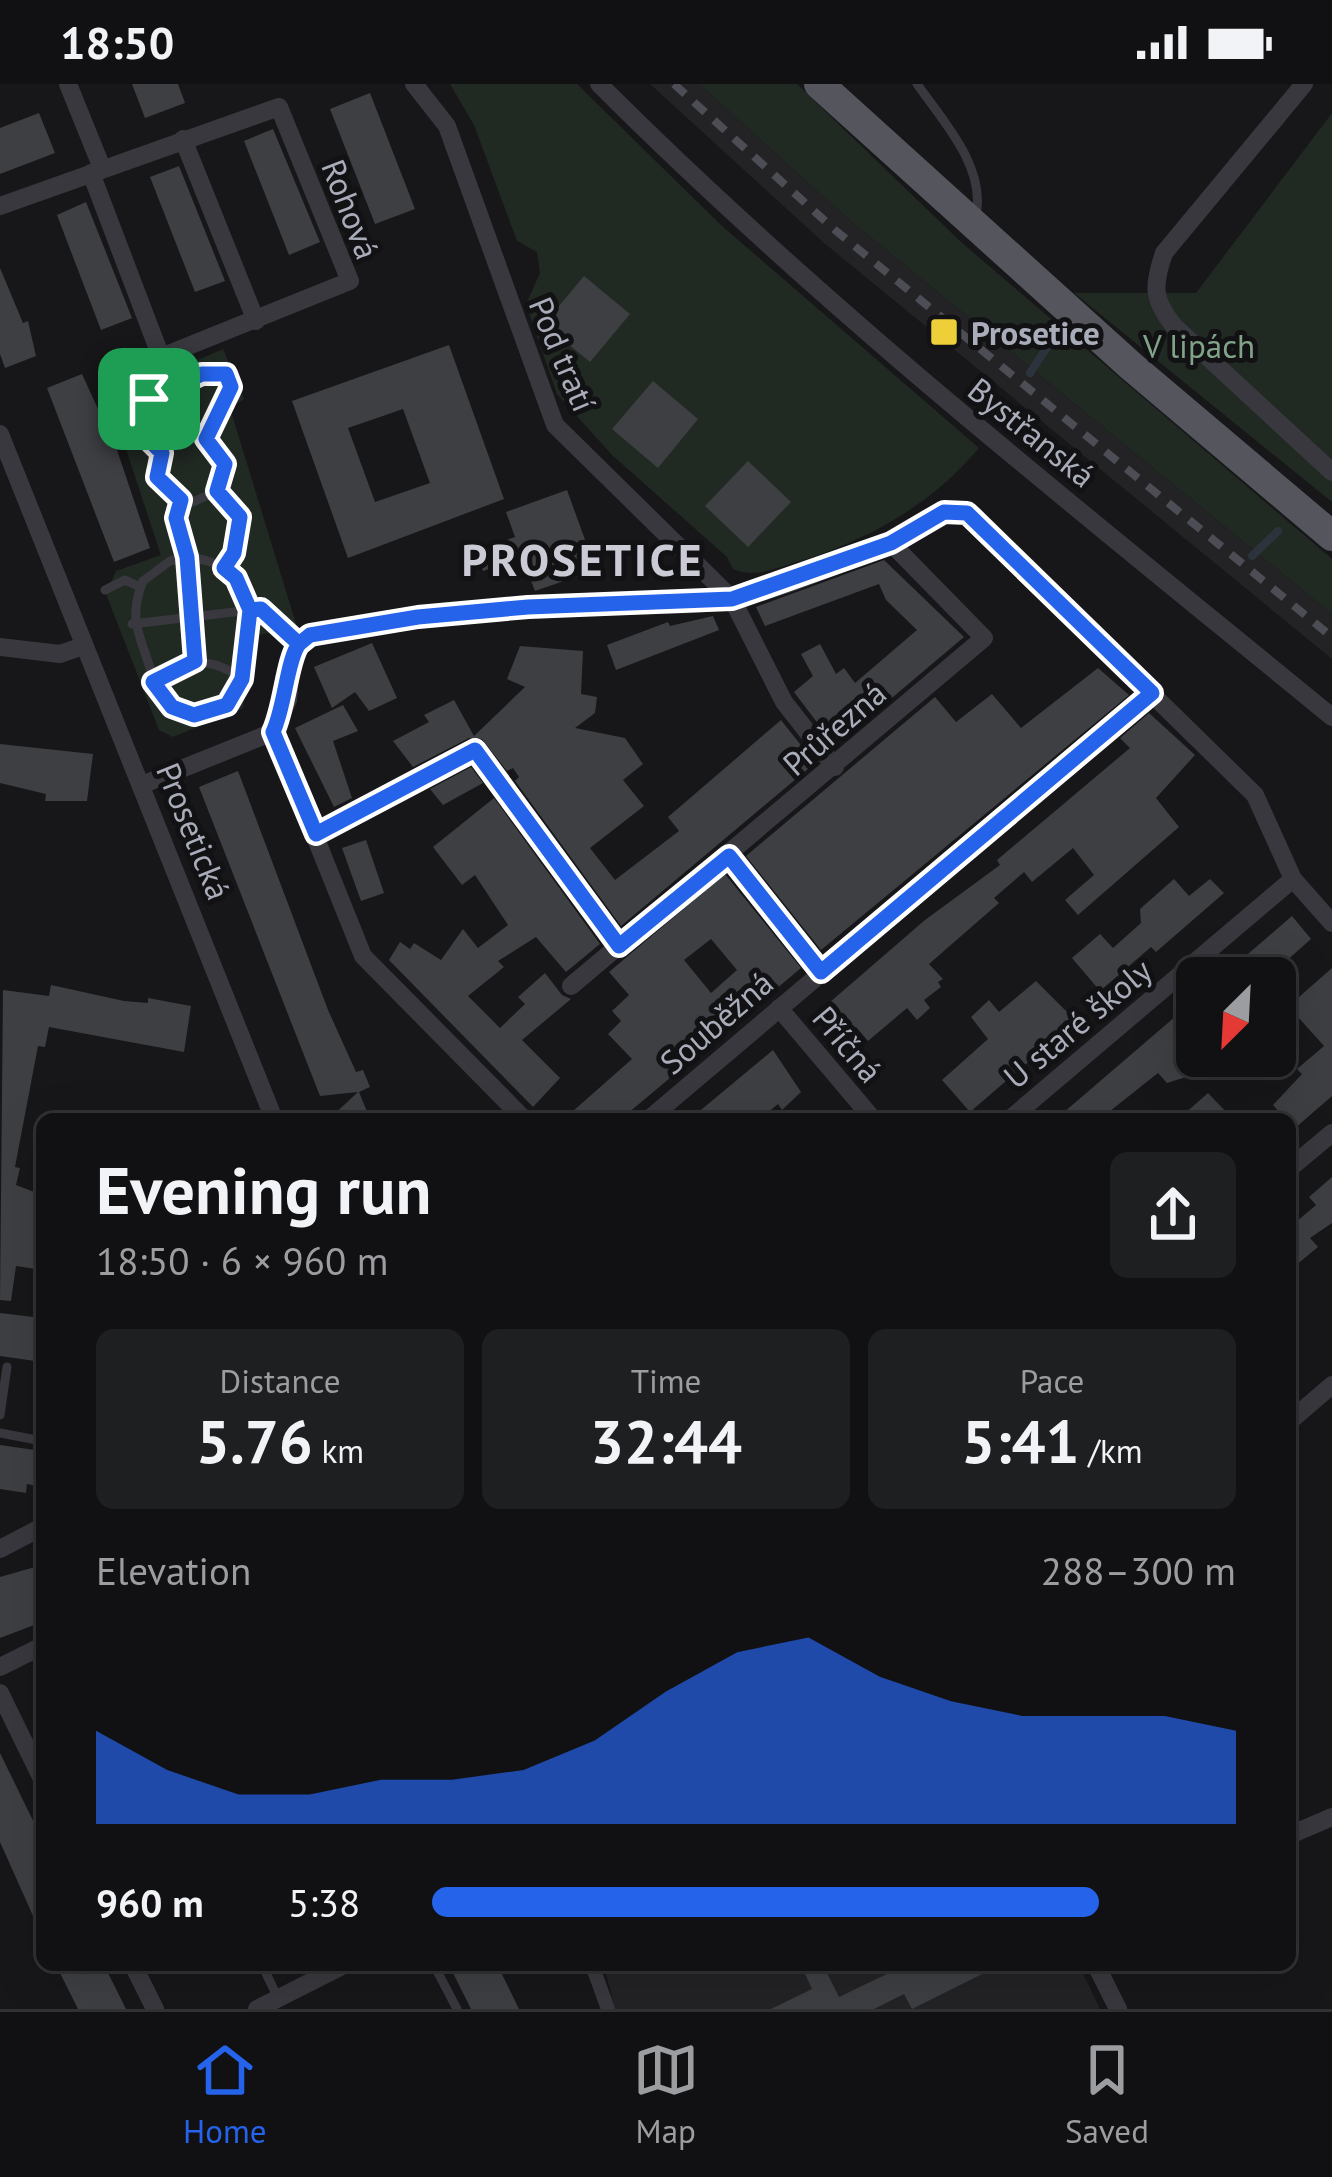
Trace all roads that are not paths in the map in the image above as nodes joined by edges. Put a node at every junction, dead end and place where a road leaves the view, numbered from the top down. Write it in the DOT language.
graph roads {
  1 [pos="68,84"];
  2 [pos="414,84"];
  3 [pos="599,84"];
  4 [pos="819,84"];
  5 [pos="917,84"];
  6 [pos="1304,84"];
  7 [pos="183,139"];
  8 [pos="97,171"];
  9 [pos="0,206"];
  10 [pos="974,226"];
  11 [pos="256,321"];
  12 [pos="0,434"];
  13 [pos="206,439"];
  14 [pos="162,453"];
  15 [pos="1332,472"];
  16 [pos="217,491"];
  17 [pos="181,500"];
  18 [pos="1332,536"];
  19 [pos="891,543"];
  20 [pos="187,557"];
  21 [pos="224,568"];
  22 [pos="140,587"];
  23 [pos="105,590"];
  24 [pos="732,599"];
  25 [pos="250,610"];
  26 [pos="191,618"];
  27 [pos="132,624"];
  28 [pos="299,644"];
  29 [pos="83,646"];
  30 [pos="0,647"];
  31 [pos="195,661"];
  32 [pos="242,679"];
  33 [pos="153,682"];
  34 [pos="1152,693"];
  35 [pos="1332,717"];
  36 [pos="273,732"];
  37 [pos="835,767"];
  38 [pos="144,784"];
  39 [pos="316,834"];
  40 [pos="729,856"];
  41 [pos="1293,879"];
  42 [pos="1332,923"];
  43 [pos="619,946"];
  44 [pos="821,972"];
  45 [pos="571,986"];
  46 [pos="778,1008"];
  47 [pos="272,1113"];
  48 [pos="518,1113"];
  49 [pos="656,1113"];
  50 [pos="867,1113"];
  51 [pos="1017,1113"];
  52 [pos="1332,1132"];
  53 [pos="1296,1163"];
  54 [pos="8,1367"];
  55 [pos="1332,1385"];
  56 [pos="0,1415"];
  57 [pos="1296,1416"];
  58 [pos="0,1433"];
  59 [pos="36,1440"];
  60 [pos="36,1531"];
  61 [pos="0,1549"];
  62 [pos="36,1649"];
  63 [pos="0,1667"];
  64 [pos="0,1693"];
  65 [pos="36,1767"];
  66 [pos="1332,1817"];
  67 [pos="1296,1832"];
  68 [pos="136,1971"];
  69 [pos="265,1971"];
  70 [pos="332,1971"];
  71 [pos="437,1971"];
  72 [pos="594,1971"];
  73 [pos="1099,1971"];
  74 [pos="278,1998"];
  75 [pos="154,2009"];
  76 [pos="257,2009"];
  77 [pos="457,2009"];
  78 [pos="608,2009"];
  79 [pos="1118,2009"];
  1 -- 8 [label="street"];
  2 -- 24 [label="street, Pod tratí"];
  3 -- 35 [label="street, Bystřanská"];
  4 -- 10 [label="main road"];
  5 -- 10 [label="lane"];
  6 -- 15 [label="street"];
  7 -- 8 [label="street, Rohová"];
  7 -- 11 [label="street"];
  7 -- 11 [label="street, Rohová"];
  8 -- 9 [label="street, Rohová"];
  8 -- 11 [label="street, Rohová"];
  10 -- 18 [label="main road"];
  12 -- 29 [label="street, Prosetická"];
  13 -- 14 [label="lane"];
  13 -- 14 [label="lane"];
  13 -- 16 [label="lane"];
  14 -- 17 [label="lane"];
  16 -- 17 [label="lane"];
  16 -- 21 [label="lane"];
  17 -- 20 [label="lane"];
  19 -- 24 [label="street"];
  19 -- 34 [label="street"];
  19 -- 37 [label="street, Průřezná"];
  20 -- 21 [label="lane"];
  20 -- 22 [label="lane"];
  20 -- 26 [label="lane"];
  21 -- 25 [label="lane"];
  22 -- 23 [label="lane"];
  22 -- 27 [label="lane"];
  24 -- 28 [label="street"];
  24 -- 37 [label="street, Pod tratí"];
  25 -- 26 [label="lane"];
  25 -- 28 [label="lane"];
  25 -- 32 [label="lane"];
  26 -- 27 [label="lane"];
  26 -- 31 [label="lane"];
  27 -- 33 [label="lane"];
  28 -- 36 [label="street"];
  29 -- 30 [label="street"];
  29 -- 38 [label="street, Prosetická"];
  31 -- 32 [label="lane"];
  31 -- 33 [label="lane"];
  32 -- 33 [label="lane"];
  34 -- 41 [label="street"];
  34 -- 44 [label="street, Souběžná"];
  36 -- 38 [label="street"];
  36 -- 39 [label="street"];
  37 -- 40 [label="street, Průřezná"];
  38 -- 47 [label="street, Prosetická"];
  39 -- 43 [label="street"];
  39 -- 48 [label="street"];
  40 -- 43 [label="street, Průřezná"];
  40 -- 44 [label="street"];
  41 -- 42 [label="street"];
  41 -- 51 [label="street, U staré školy"];
  43 -- 45 [label="street, Průřezná"];
  44 -- 46 [label="street, Souběžná"];
  46 -- 49 [label="street, Souběžná"];
  46 -- 50 [label="street, Příčná"];
  52 -- 53 [label="street"];
  54 -- 56 [label="lane"];
  55 -- 57 [label="street"];
  58 -- 59 [label="lane"];
  60 -- 61 [label="street"];
  62 -- 63 [label="street"];
  64 -- 65 [label="street"];
  66 -- 67 [label="street"];
  68 -- 75 [label="street"];
  69 -- 74 [label="lane"];
  70 -- 74 [label="street"];
  71 -- 77 [label="lane"];
  72 -- 78 [label="street"];
  73 -- 79 [label="street"];
  74 -- 76 [label="street"];
}
